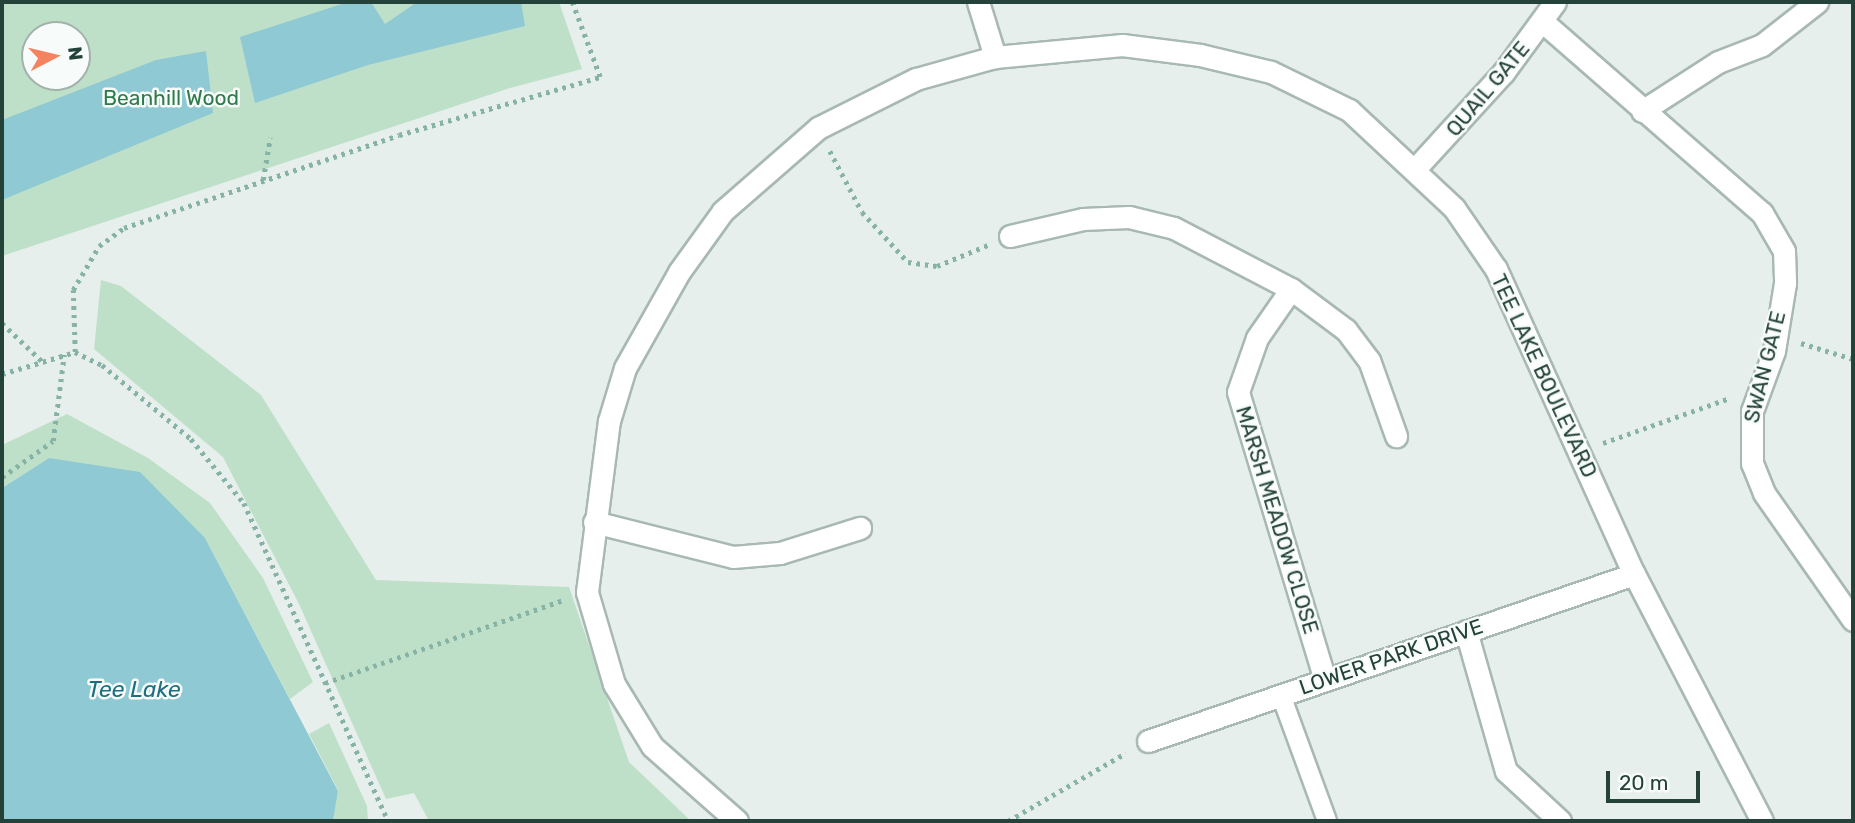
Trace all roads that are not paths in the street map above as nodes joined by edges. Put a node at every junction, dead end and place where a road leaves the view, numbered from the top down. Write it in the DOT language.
graph roads {
  1 [pos="978,2"];
  2 [pos="1555,2"];
  3 [pos="1818,2"];
  4 [pos="1543,22"];
  5 [pos="995,57"];
  6 [pos="1642,111"];
  7 [pos="1414,170"];
  8 [pos="1010,236"];
  9 [pos="1291,289"];
  10 [pos="1396,436"];
  11 [pos="594,522"];
  12 [pos="860,528"];
  13 [pos="1634,574"];
  14 [pos="1853,620"];
  15 [pos="1466,631"];
  16 [pos="1325,680"];
  17 [pos="1281,695"];
  18 [pos="1148,741"];
  19 [pos="737,821"];
  20 [pos="1327,821"];
  21 [pos="1560,821"];
  22 [pos="1762,821"];
  1 -- 5 [label="street"];
  2 -- 4 [label="street, QUAIL GATE"];
  3 -- 6 [label="street"];
  4 -- 6 [label="street, SWAN GATE"];
  4 -- 7 [label="street, QUAIL GATE"];
  5 -- 7 [label="street, TEE LAKE BOULEVARD"];
  5 -- 11 [label="street, TEE LAKE BOULEVARD"];
  6 -- 14 [label="street, SWAN GATE"];
  7 -- 13 [label="street, TEE LAKE BOULEVARD"];
  8 -- 9 [label="street"];
  9 -- 10 [label="street"];
  9 -- 16 [label="street, MARSH MEADOW CLOSE"];
  11 -- 12 [label="street"];
  11 -- 19 [label="street, TEE LAKE BOULEVARD"];
  13 -- 15 [label="street, LOWER PARK DRIVE"];
  13 -- 22 [label="street, TEE LAKE BOULEVARD"];
  15 -- 16 [label="street, LOWER PARK DRIVE"];
  15 -- 21 [label="street"];
  16 -- 17 [label="street, LOWER PARK DRIVE"];
  17 -- 18 [label="street, LOWER PARK DRIVE"];
  17 -- 20 [label="lane"];
}
